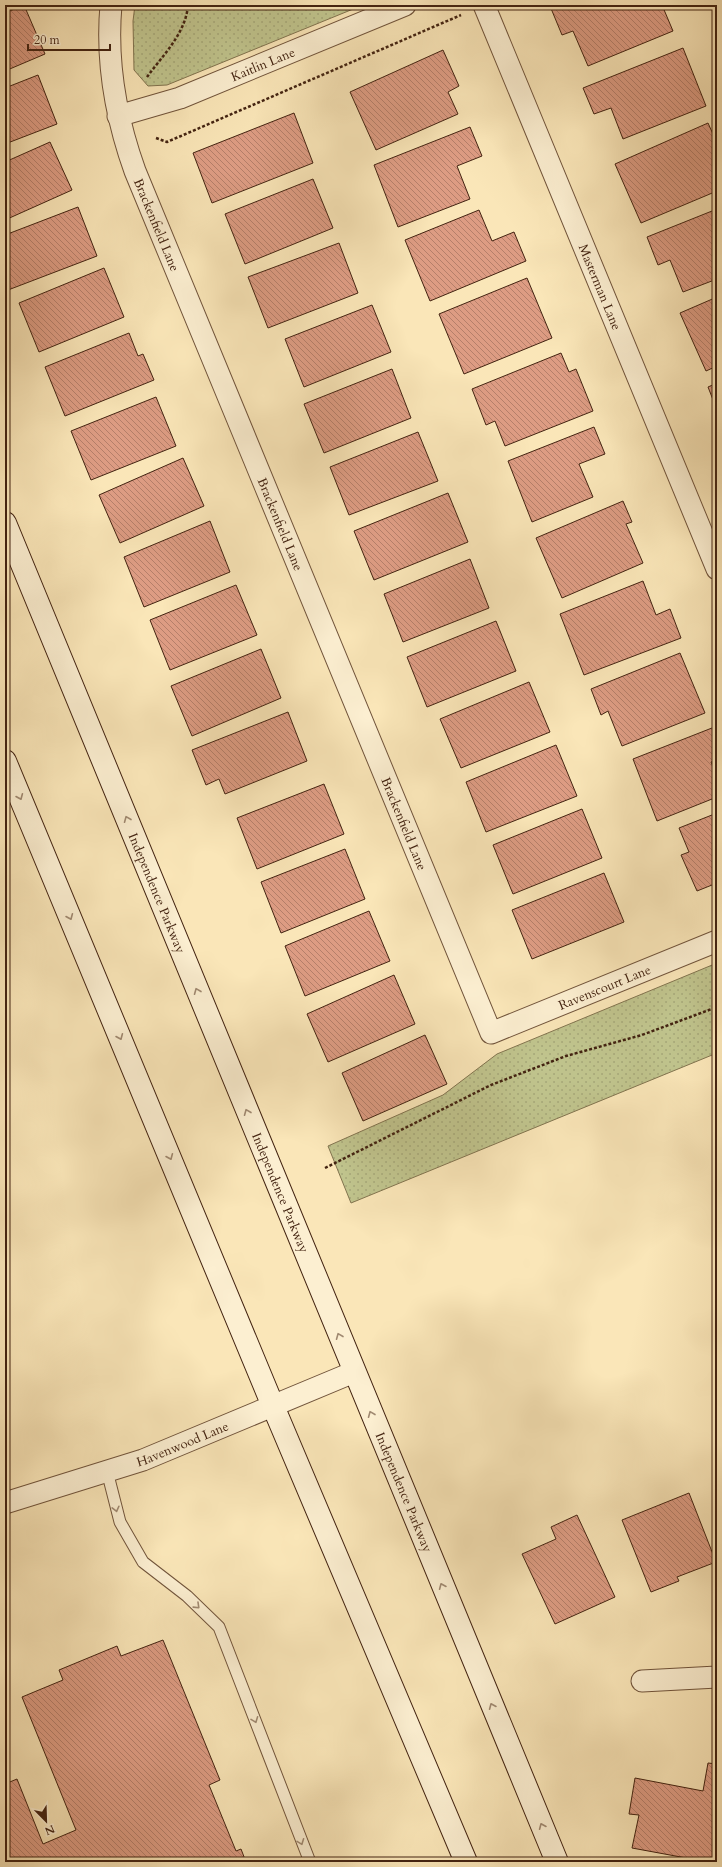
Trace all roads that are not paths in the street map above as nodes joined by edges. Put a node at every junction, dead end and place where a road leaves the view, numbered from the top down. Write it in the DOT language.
graph roads {
  1 [pos="111,5"];
  2 [pos="405,5"];
  3 [pos="484,5"];
  4 [pos="118,116"];
  5 [pos="5,523"];
  6 [pos="717,569"];
  7 [pos="5,761"];
  8 [pos="717,941"];
  9 [pos="491,1033"];
  10 [pos="354,1372"];
  11 [pos="273,1406"];
  12 [pos="107,1471"];
  13 [pos="5,1503"];
  14 [pos="717,1677"];
  15 [pos="642,1681"];
  16 [pos="310,1862"];
  17 [pos="466,1862"];
  18 [pos="557,1862"];
  1 -- 4 [label="street, Brackenfield Lane"];
  2 -- 4 [label="street, Kaitlin Lane"];
  3 -- 6 [label="street, Masterman Lane"];
  4 -- 9 [label="street, Brackenfield Lane"];
  10 -- 5 [label="main road, Independence Parkway, one-way"];
  7 -- 11 [label="main road, one-way"];
  8 -- 9 [label="street, Ravenscourt Lane"];
  10 -- 11 [label="street, Havenwood Lane"];
  18 -- 10 [label="main road, Independence Parkway, one-way"];
  11 -- 12 [label="street, Havenwood Lane"];
  11 -- 17 [label="main road"];
  12 -- 13 [label="street, Havenwood Lane"];
  12 -- 16 [label="lane, one-way"];
  14 -- 15 [label="street"];
}
